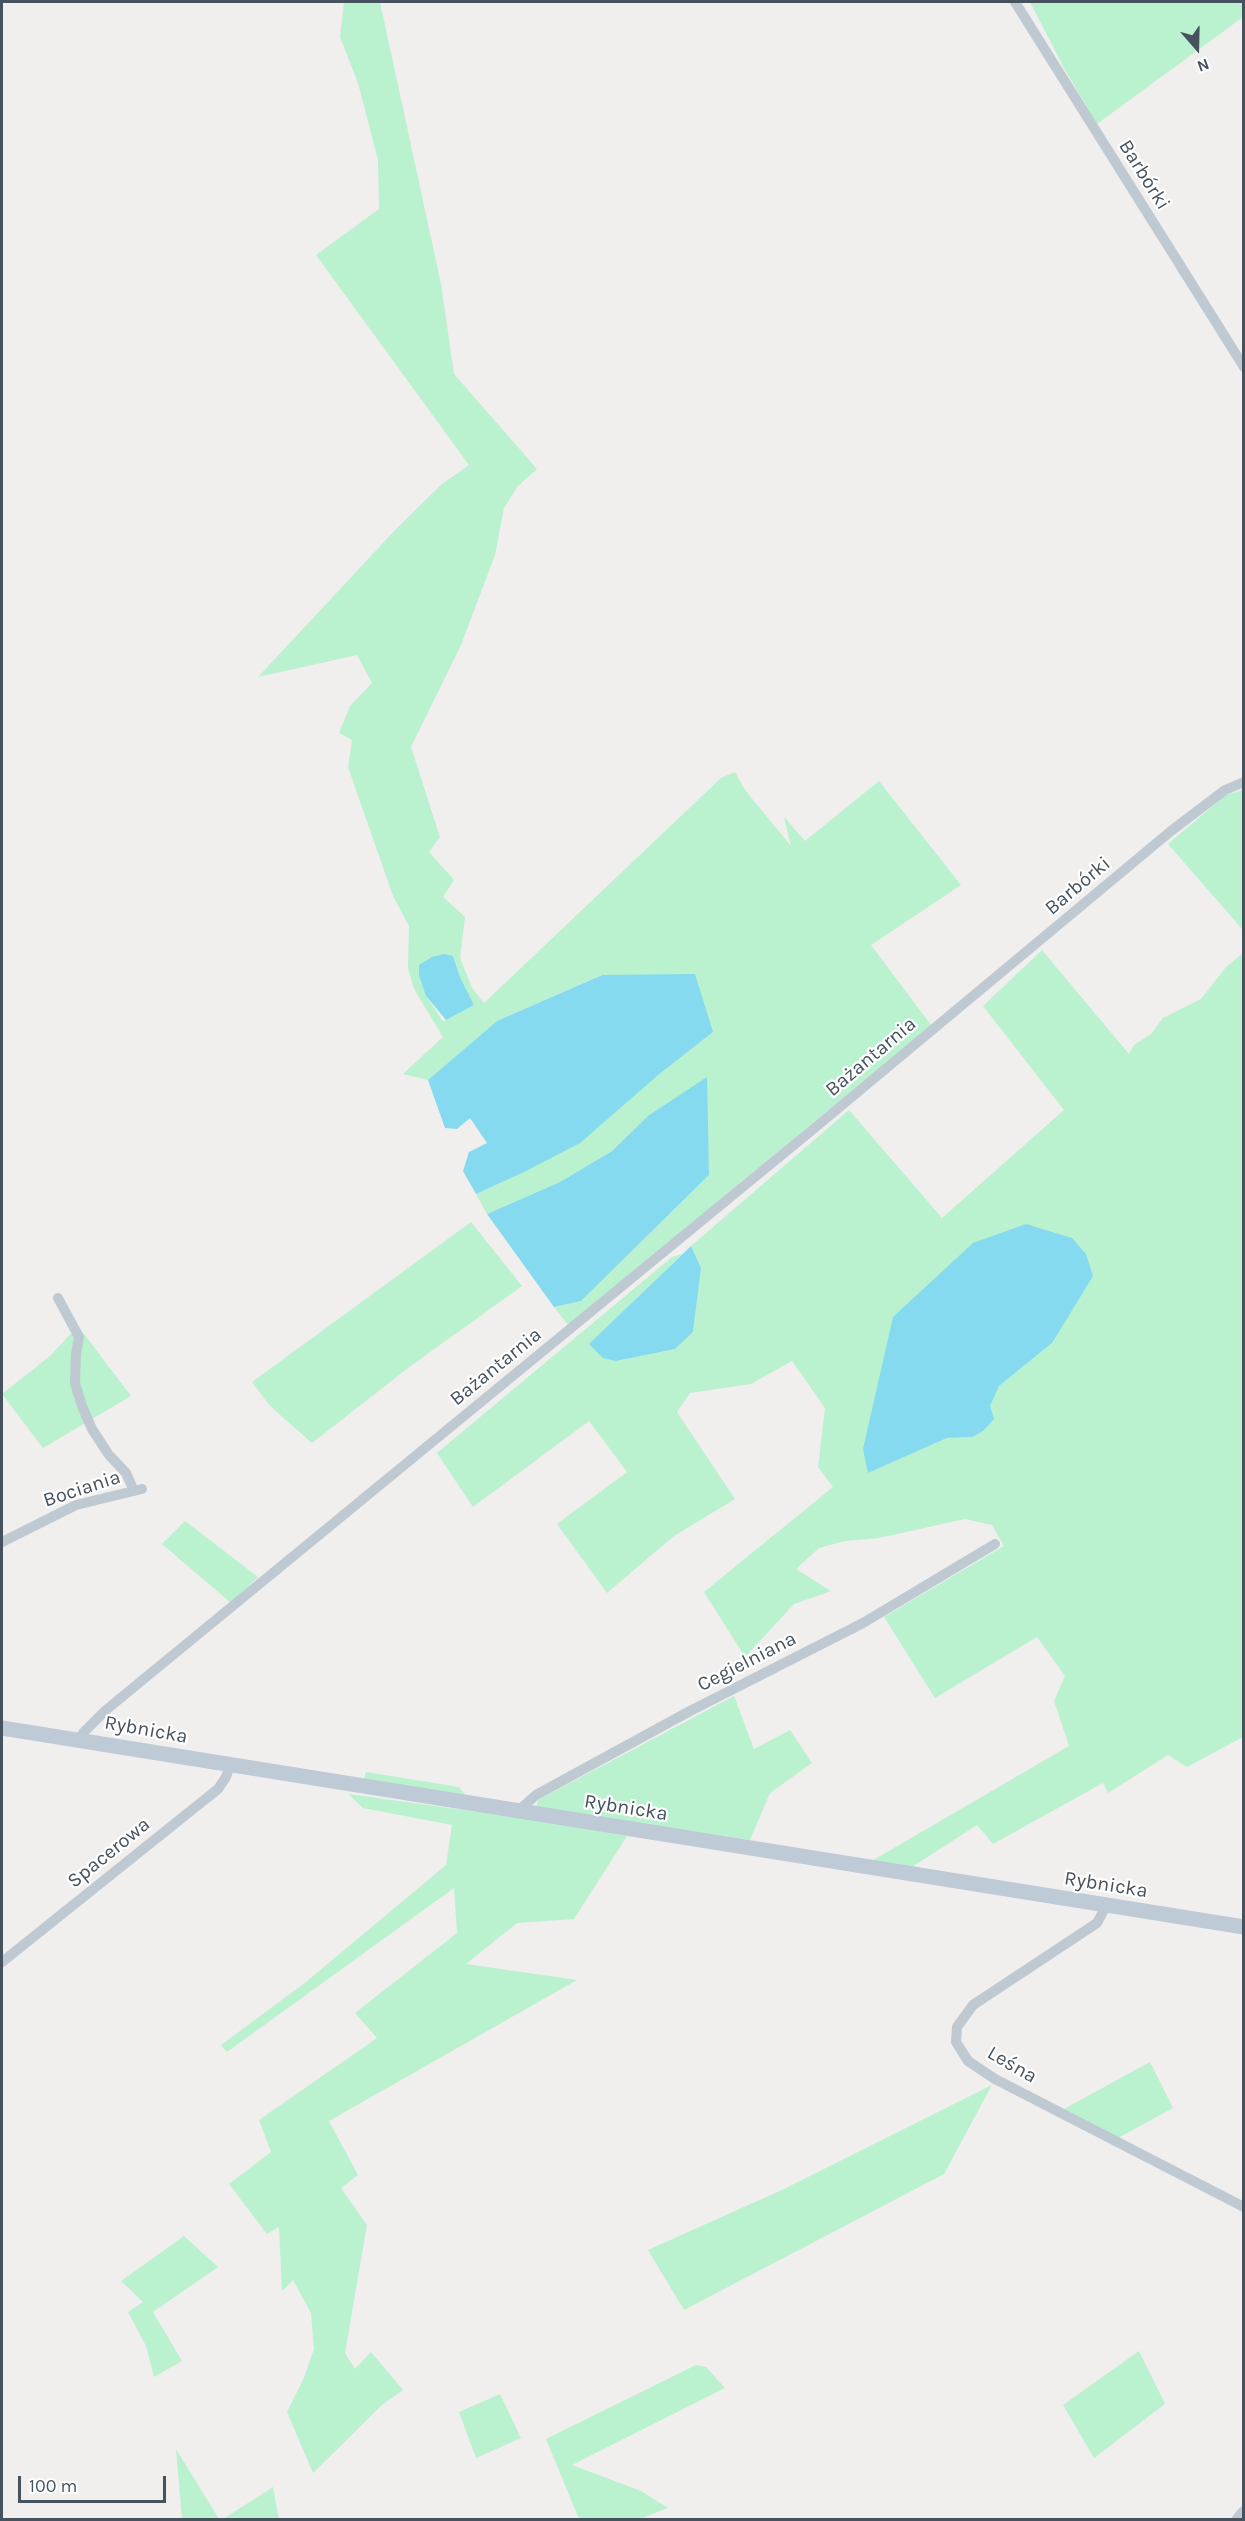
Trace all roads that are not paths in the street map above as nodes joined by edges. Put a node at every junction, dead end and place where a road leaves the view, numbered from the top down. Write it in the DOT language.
graph roads {
  1 [pos="1014,2"];
  2 [pos="1244,367"];
  3 [pos="1244,782"];
  4 [pos="939,1023"];
  5 [pos="58,1298"];
  6 [pos="2,1542"];
  7 [pos="995,1544"];
  8 [pos="2,1728"];
  9 [pos="81,1741"];
  10 [pos="230,1765"];
  11 [pos="517,1812"];
  12 [pos="1106,1906"];
  13 [pos="1244,1927"];
  14 [pos="2,1962"];
  15 [pos="1244,2207"];
  16 [pos="1244,2514"];
  17 [pos="1239,2520"];
  1 -- 2 [label="street, Barbórki"];
  3 -- 4 [label="street, Barbórki"];
  4 -- 9 [label="street, Bażantarnia"];
  5 -- 6 [label="street, Bociania"];
  7 -- 11 [label="street, Cegielniana"];
  8 -- 9 [label="main road, Rybnicka"];
  9 -- 10 [label="main road, Rybnicka"];
  10 -- 11 [label="main road, Rybnicka"];
  10 -- 14 [label="street, Spacerowa"];
  11 -- 12 [label="main road, Rybnicka"];
  12 -- 13 [label="main road, Rybnicka"];
  12 -- 15 [label="street, Leśna"];
  16 -- 17 [label="main road"];
}
